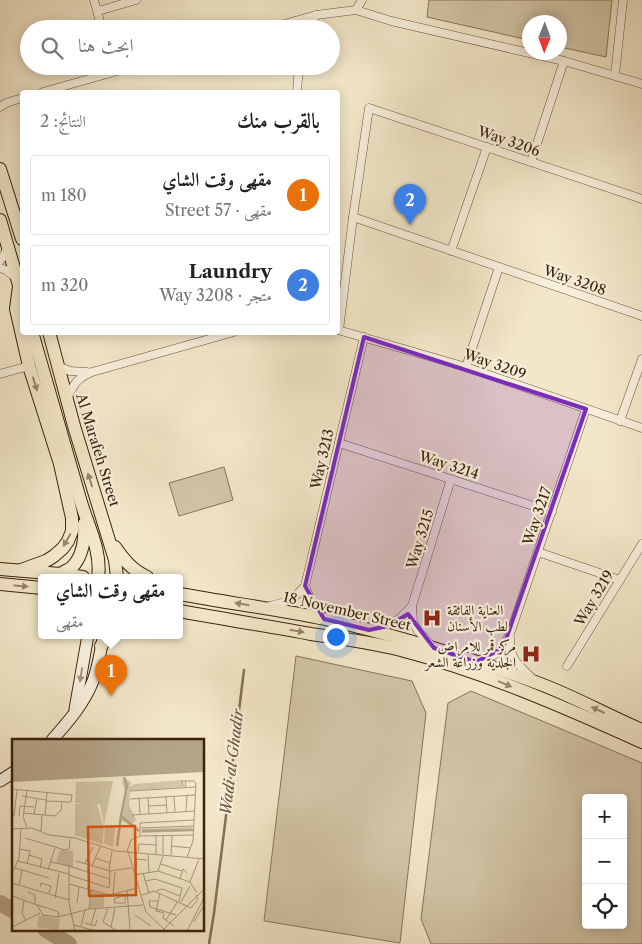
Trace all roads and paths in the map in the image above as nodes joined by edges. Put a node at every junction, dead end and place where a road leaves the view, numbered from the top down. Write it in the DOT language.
graph roads {
  1 [pos="94,0"];
  2 [pos="136,0"];
  3 [pos="354,0"];
  4 [pos="362,0"];
  5 [pos="623,0"];
  6 [pos="356,10"];
  7 [pos="98,12"];
  8 [pos="316,15"];
  9 [pos="100,20"];
  10 [pos="298,20"];
  11 [pos="314,20"];
  12 [pos="564,61"];
  13 [pos="95,75"];
  14 [pos="298,75"];
  15 [pos="615,75"];
  16 [pos="642,84"];
  17 [pos="49,90"];
  18 [pos="297,90"];
  19 [pos="20,99"];
  20 [pos="2,104"];
  21 [pos="487,147"];
  22 [pos="532,162"];
  23 [pos="0,169"];
  24 [pos="642,199"];
  25 [pos="353,217"];
  26 [pos="0,220"];
  27 [pos="20,233"];
  28 [pos="6,242"];
  29 [pos="451,251"];
  30 [pos="0,261"];
  31 [pos="499,267"];
  32 [pos="0,268"];
  33 [pos="18,283"];
  34 [pos="20,290"];
  35 [pos="340,315"];
  36 [pos="642,316"];
  37 [pos="20,327"];
  38 [pos="340,331"];
  39 [pos="22,335"];
  40 [pos="33,335"];
  41 [pos="50,335"];
  42 [pos="223,335"];
  43 [pos="364,337"];
  44 [pos="642,359"];
  45 [pos="29,366"];
  46 [pos="58,366"];
  47 [pos="466,367"];
  48 [pos="92,372"];
  49 [pos="0,374"];
  50 [pos="67,399"];
  51 [pos="586,409"];
  52 [pos="620,421"];
  53 [pos="642,428"];
  54 [pos="339,443"];
  55 [pos="451,479"];
  56 [pos="82,509"];
  57 [pos="552,512"];
  58 [pos="108,533"];
  59 [pos="642,544"];
  60 [pos="538,552"];
  61 [pos="0,569"];
  62 [pos="21,570"];
  63 [pos="60,574"];
  64 [pos="99,574"];
  65 [pos="116,574"];
  66 [pos="140,574"];
  67 [pos="620,580"];
  68 [pos="0,584"];
  69 [pos="304,586"];
  70 [pos="38,588"];
  71 [pos="183,594"];
  72 [pos="412,606"];
  73 [pos="264,608"];
  74 [pos="183,612"];
  75 [pos="324,619"];
  76 [pos="369,630"];
  77 [pos="511,631"];
  78 [pos="87,639"];
  79 [pos="103,641"];
  80 [pos="434,648"];
  81 [pos="476,662"];
  82 [pos="567,666"];
  83 [pos="538,683"];
  84 [pos="74,716"];
  85 [pos="642,730"];
  86 [pos="53,739"];
  87 [pos="642,742"];
  88 [pos="12,773"];
  89 [pos="0,781"];
  1 -- 7 [label="street"];
  2 -- 7 [label="street"];
  3 -- 6 [label="street"];
  4 -- 6 [label="street"];
  5 -- 15 [label="street"];
  6 -- 8 [label="street"];
  6 -- 12 [label="street"];
  7 -- 9 [label="street"];
  8 -- 10 [label="street"];
  8 -- 11 [label="street"];
  12 -- 15 [label="street"];
  12 -- 22 [label="street"];
  13 -- 17 [label="street"];
  14 -- 18 [label="street"];
  15 -- 16 [label="street"];
  19 -- 20 [label="street"];
  21 -- 22 [label="street, Way 3206"];
  21 -- 25 [label="street, Way 3206"];
  21 -- 29 [label="street"];
  22 -- 24 [label="street, Way 3206"];
  23 -- 27 [label="main road"];
  25 -- 29 [label="street, Way 3208"];
  25 -- 35 [label="street"];
  26 -- 28 [label="main road"];
  28 -- 30 [label="street"];
  28 -- 33 [label="main road"];
  29 -- 31 [label="street, Way 3208"];
  31 -- 36 [label="street, Way 3208"];
  31 -- 47 [label="street"];
  32 -- 33 [label="street"];
  33 -- 34 [label="main road"];
  33 -- 37 [label="main road"];
  38 -- 43 [label="street, Way 3209"];
  39 -- 45 [label="main road"];
  40 -- 56 [label="main road"];
  41 -- 46 [label="main road, Al Marafeh Street"];
  42 -- 48 [label="street"];
  43 -- 47 [label="street, Way 3209"];
  43 -- 54 [label="street, Way 3213"];
  44 -- 52 [label="street"];
  45 -- 49 [label="street"];
  45 -- 62 [label="main road, one-way"];
  46 -- 48 [label="street"];
  46 -- 50 [label="main road, Al Marafeh Street"];
  47 -- 51 [label="street, Way 3209"];
  48 -- 50 [label="street"];
  58 -- 50 [label="main road, Al Marafeh Street, one-way"];
  51 -- 52 [label="street, Way 3209"];
  51 -- 57 [label="street, Way 3217"];
  52 -- 53 [label="street, Way 3209"];
  54 -- 55 [label="street, Way 3214"];
  54 -- 69 [label="street, Way 3213"];
  55 -- 57 [label="street, Way 3214"];
  55 -- 72 [label="street, Way 3215"];
  56 -- 63 [label="main road"];
  56 -- 64 [label="main road"];
  57 -- 60 [label="street, Way 3217"];
  58 -- 65 [label="main road, Al Marafeh Street"];
  58 -- 66 [label="main road"];
  59 -- 67 [label="street, Way 3219"];
  60 -- 67 [label="street"];
  60 -- 77 [label="street, Way 3217"];
  61 -- 62 [label="main road"];
  62 -- 63 [label="main road"];
  67 -- 82 [label="street, Way 3219"];
  68 -- 70 [label="main road, one-way"];
  69 -- 73 [label="street"];
  69 -- 75 [label="street"];
  73 -- 71 [label="main road, 18 November Street, one-way"];
  72 -- 76 [label="street"];
  72 -- 80 [label="street, Way 3215"];
  73 -- 75 [label="main road, 18 November Street"];
  74 -- 87 [label="main road, 18 November Street, one-way"];
  75 -- 76 [label="main road, 18 November Street"];
  76 -- 80 [label="main road, 18 November Street"];
  77 -- 81 [label="street, Way 3217"];
  77 -- 83 [label="street, Way 3217"];
  78 -- 84 [label="street, one-way"];
  79 -- 84 [label="street"];
  80 -- 81 [label="main road, 18 November Street"];
  81 -- 83 [label="main road, 18 November Street"];
  85 -- 83 [label="main road, 18 November Street, one-way"];
  84 -- 86 [label="street"];
  88 -- 89 [label="street"];
}
